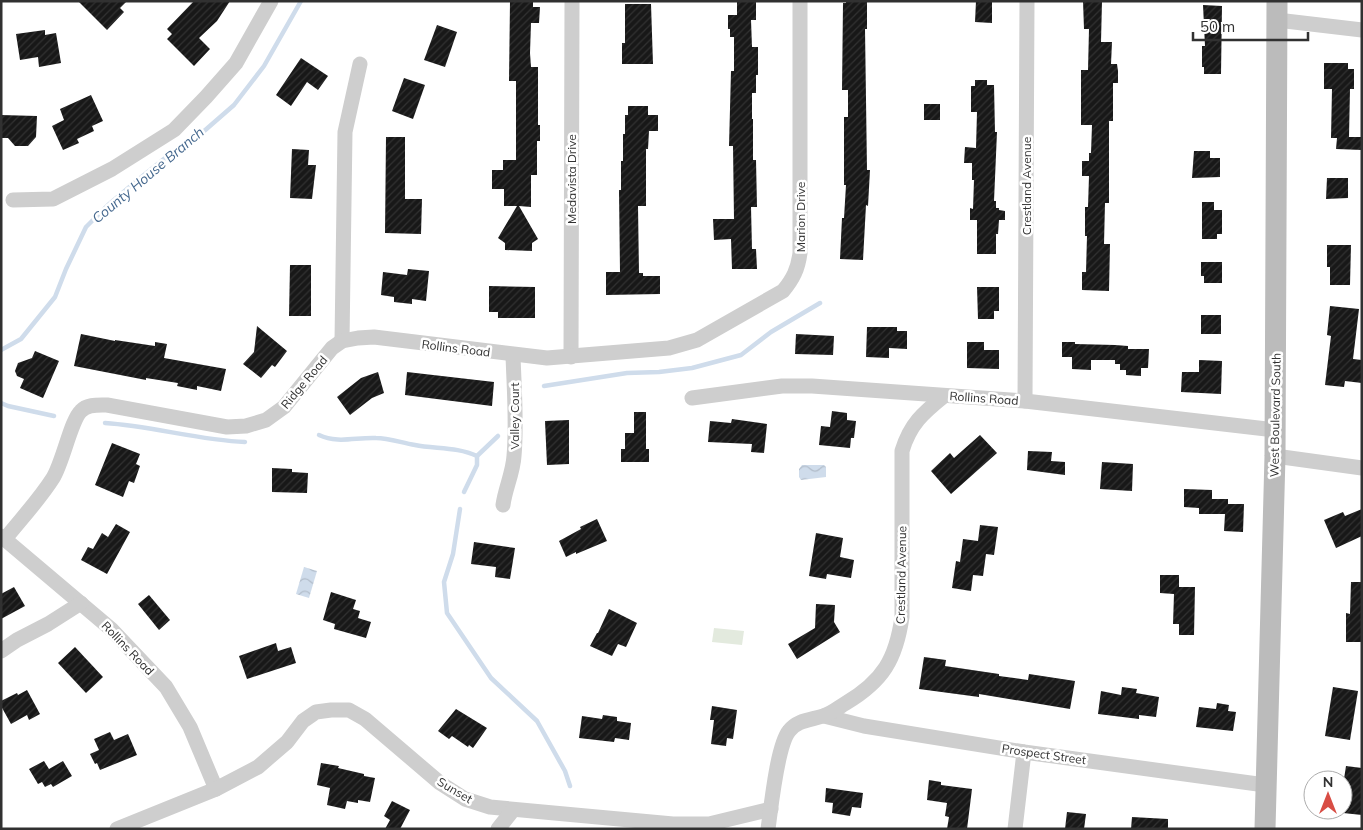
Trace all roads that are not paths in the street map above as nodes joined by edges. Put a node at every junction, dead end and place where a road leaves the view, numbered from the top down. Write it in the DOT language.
graph roads {
  1 [pos="271,1"];
  2 [pos="572,1"];
  3 [pos="800,1"];
  4 [pos="1027,1"];
  5 [pos="1277,11"];
  6 [pos="1362,30"];
  7 [pos="360,64"];
  8 [pos="13,200"];
  9 [pos="342,341"];
  10 [pos="514,355"];
  11 [pos="570,357"];
  12 [pos="944,396"];
  13 [pos="692,398"];
  14 [pos="1024,401"];
  15 [pos="1275,430"];
  16 [pos="1275,456"];
  17 [pos="1362,468"];
  18 [pos="504,505"];
  19 [pos="3,538"];
  20 [pos="81,602"];
  21 [pos="1,651"];
  22 [pos="824,716"];
  23 [pos="1024,752"];
  24 [pos="1266,785"];
  25 [pos="216,789"];
  26 [pos="771,808"];
  27 [pos="513,810"];
  28 [pos="117,829"];
  29 [pos="498,829"];
  30 [pos="768,829"];
  31 [pos="1015,829"];
  32 [pos="1265,829"];
  1 -- 8 [label="street"];
  2 -- 11 [label="street, Medavista Drive"];
  3 -- 11 [label="street, Marion Drive"];
  4 -- 14 [label="street, Crestland Avenue"];
  5 -- 6 [label="street"];
  5 -- 15 [label="main road, West Boulevard South"];
  7 -- 9 [label="street"];
  9 -- 10 [label="street, Rollins Road"];
  9 -- 19 [label="street, Ridge Road"];
  10 -- 11 [label="street, Rollins Road"];
  10 -- 18 [label="street, Valley Court"];
  12 -- 13 [label="street, Rollins Road"];
  12 -- 14 [label="street, Rollins Road"];
  12 -- 22 [label="street, Crestland Avenue"];
  14 -- 15 [label="street, Rollins Road"];
  15 -- 16 [label="main road, West Boulevard South"];
  16 -- 17 [label="street"];
  16 -- 24 [label="main road, West Boulevard South"];
  19 -- 20 [label="street, Rollins Road"];
  20 -- 21 [label="street"];
  20 -- 25 [label="street, Rollins Road"];
  22 -- 23 [label="street, Prospect Street"];
  22 -- 26 [label="street, Crestland Avenue"];
  23 -- 24 [label="street, Prospect Street"];
  23 -- 31 [label="street"];
  24 -- 32 [label="main road, West Boulevard South"];
  25 -- 27 [label="street, Sunset"];
  25 -- 28 [label="street, Sunset"];
  26 -- 27 [label="street, Sunset"];
  26 -- 30 [label="street, Crestland Avenue"];
  27 -- 29 [label="street"];
}
